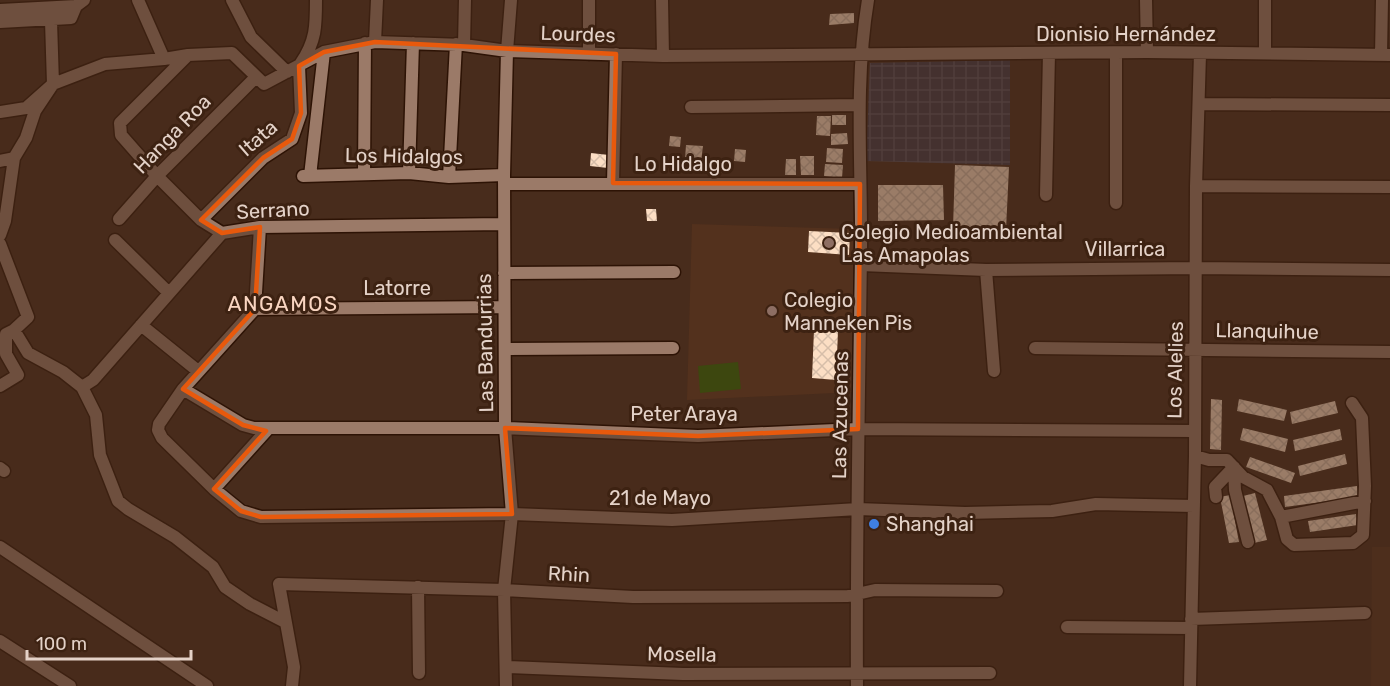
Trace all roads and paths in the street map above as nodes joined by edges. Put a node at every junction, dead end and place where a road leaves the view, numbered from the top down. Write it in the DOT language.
graph roads {
  1 [pos="138,0"];
  2 [pos="232,0"];
  3 [pos="316,0"];
  4 [pos="377,0"];
  5 [pos="465,0"];
  6 [pos="511,0"];
  7 [pos="589,0"];
  8 [pos="662,0"];
  9 [pos="868,0"];
  10 [pos="1146,0"];
  11 [pos="1265,0"];
  12 [pos="1382,0"];
  13 [pos="80,3"];
  14 [pos="0,10"];
  15 [pos="51,21"];
  16 [pos="0,22"];
  17 [pos="370,43"];
  18 [pos="413,43"];
  19 [pos="460,45"];
  20 [pos="507,51"];
  21 [pos="324,52"];
  22 [pos="1147,52"];
  23 [pos="1049,53"];
  24 [pos="1116,53"];
  25 [pos="1265,53"];
  26 [pos="590,54"];
  27 [pos="616,54"];
  28 [pos="862,54"];
  29 [pos="1200,54"];
  30 [pos="189,55"];
  31 [pos="1385,55"];
  32 [pos="663,56"];
  33 [pos="164,59"];
  34 [pos="299,66"];
  35 [pos="287,72"];
  36 [pos="256,77"];
  37 [pos="53,84"];
  38 [pos="1199,104"];
  39 [pos="859,105"];
  40 [pos="1390,105"];
  41 [pos="691,107"];
  42 [pos="0,112"];
  43 [pos="14,158"];
  44 [pos="0,161"];
  45 [pos="409,173"];
  46 [pos="364,174"];
  47 [pos="156,176"];
  48 [pos="449,177"];
  49 [pos="505,180"];
  50 [pos="613,183"];
  51 [pos="860,184"];
  52 [pos="1196,186"];
  53 [pos="1390,187"];
  54 [pos="1046,195"];
  55 [pos="1116,203"];
  56 [pos="119,219"];
  57 [pos="201,220"];
  58 [pos="504,224"];
  59 [pos="260,227"];
  60 [pos="222,232"];
  61 [pos="0,235"];
  62 [pos="115,240"];
  63 [pos="0,244"];
  64 [pos="861,265"];
  65 [pos="1196,268"];
  66 [pos="986,270"];
  67 [pos="1390,270"];
  68 [pos="674,272"];
  69 [pos="504,273"];
  70 [pos="169,293"];
  71 [pos="504,307"];
  72 [pos="255,309"];
  73 [pos="141,325"];
  74 [pos="14,330"];
  75 [pos="673,348"];
  76 [pos="1035,348"];
  77 [pos="506,349"];
  78 [pos="1195,350"];
  79 [pos="1390,352"];
  80 [pos="198,371"];
  81 [pos="994,371"];
  82 [pos="0,386"];
  83 [pos="82,387"];
  84 [pos="183,389"];
  85 [pos="1352,403"];
  86 [pos="506,428"];
  87 [pos="268,429"];
  88 [pos="858,429"];
  89 [pos="1194,431"];
  90 [pos="1195,456"];
  91 [pos="1234,467"];
  92 [pos="214,489"];
  93 [pos="1216,497"];
  94 [pos="1365,501"];
  95 [pos="1194,506"];
  96 [pos="858,509"];
  97 [pos="512,514"];
  98 [pos="1281,517"];
  99 [pos="1248,542"];
  100 [pos="0,547"];
  101 [pos="418,587"];
  102 [pos="504,590"];
  103 [pos="997,591"];
  104 [pos="858,595"];
  105 [pos="1365,613"];
  106 [pos="285,622"];
  107 [pos="1191,623"];
  108 [pos="1067,627"];
  109 [pos="0,641"];
  110 [pos="506,667"];
  111 [pos="419,673"];
  112 [pos="857,673"];
  113 [pos="990,673"];
  114 [pos="70,686"];
  115 [pos="207,686"];
  116 [pos="292,686"];
  117 [pos="506,686"];
  118 [pos="857,686"];
  119 [pos="1190,686"];
  1 -- 33 [label="street"];
  2 -- 35 [label="street"];
  3 -- 34 [label="street"];
  4 -- 17 [label="street"];
  5 -- 19 [label="street"];
  6 -- 20 [label="street, Las Bandurrias"];
  7 -- 26 [label="street"];
  8 -- 32 [label="street"];
  9 -- 28 [label="street, Las Azucenas"];
  10 -- 22 [label="street"];
  11 -- 25 [label="street"];
  12 -- 31 [label="street"];
  13 -- 14 [label="street"];
  13 -- 15 [label="street"];
  15 -- 16 [label="street"];
  15 -- 37 [label="street"];
  17 -- 18 [label="street, Lourdes"];
  17 -- 21 [label="street, Lourdes"];
  17 -- 46 [label="street"];
  18 -- 19 [label="street, Lourdes"];
  18 -- 45 [label="street"];
  19 -- 20 [label="street, Lourdes"];
  19 -- 48 [label="street"];
  20 -- 26 [label="street, Lourdes"];
  20 -- 49 [label="street, Las Bandurrias"];
  21 -- 34 [label="street, Lourdes"];
  21 -- 46 [label="street, Los Hidalgos"];
  22 -- 24 [label="street, Dionisio Hernández"];
  22 -- 29 [label="street, Dionisio Hernández"];
  23 -- 24 [label="street, Dionisio Hernández"];
  23 -- 28 [label="street, Dionisio Hernández"];
  23 -- 54 [label="street"];
  24 -- 55 [label="street"];
  25 -- 29 [label="street, Dionisio Hernández"];
  25 -- 31 [label="street, Dionisio Hernández"];
  26 -- 27 [label="street, Lourdes"];
  27 -- 32 [label="street, Lourdes"];
  27 -- 50 [label="street"];
  28 -- 32 [label="street, Lourdes"];
  28 -- 39 [label="street, Las Azucenas"];
  29 -- 38 [label="street, Los Alelies"];
  30 -- 33 [label="street"];
  30 -- 36 [label="street"];
  30 -- 47 [label="street, Serrano"];
  33 -- 37 [label="street"];
  34 -- 35 [label="street, Lourdes"];
  34 -- 57 [label="street, Itata"];
  35 -- 36 [label="street, Lourdes"];
  36 -- 47 [label="street, Hanga Roa"];
  37 -- 42 [label="street"];
  37 -- 43 [label="street"];
  38 -- 40 [label="street"];
  38 -- 52 [label="street, Los Alelies"];
  39 -- 41 [label="street"];
  39 -- 51 [label="street, Las Azucenas"];
  43 -- 44 [label="street"];
  43 -- 61 [label="street"];
  45 -- 46 [label="street, Los Hidalgos"];
  45 -- 48 [label="street, Los Hidalgos"];
  47 -- 56 [label="street, Hanga Roa"];
  47 -- 57 [label="street, Serrano"];
  48 -- 49 [label="street, Los Hidalgos"];
  49 -- 50 [label="street, Lo Hidalgo"];
  49 -- 58 [label="street, Las Bandurrias"];
  50 -- 51 [label="street, Lo Hidalgo"];
  51 -- 64 [label="street, Las Azucenas"];
  52 -- 53 [label="street"];
  52 -- 65 [label="street, Los Alelies"];
  57 -- 60 [label="street, Serrano"];
  58 -- 59 [label="street, Serrano"];
  58 -- 69 [label="street, Las Bandurrias"];
  59 -- 60 [label="street, Serrano"];
  59 -- 72 [label="street"];
  60 -- 70 [label="street"];
  62 -- 70 [label="street"];
  63 -- 74 [label="street"];
  64 -- 66 [label="street, Villarrica"];
  64 -- 88 [label="street, Las Azucenas"];
  65 -- 66 [label="street, Villarrica"];
  65 -- 67 [label="street, Villarrica"];
  65 -- 78 [label="street, Los Alelies"];
  66 -- 81 [label="street"];
  68 -- 69 [label="street"];
  69 -- 71 [label="street, Las Bandurrias"];
  70 -- 73 [label="street"];
  71 -- 72 [label="street, Latorre"];
  71 -- 77 [label="street, Las Bandurrias"];
  72 -- 80 [label="street"];
  73 -- 80 [label="street"];
  73 -- 83 [label="street"];
  74 -- 82 [label="street"];
  74 -- 83 [label="street"];
  75 -- 77 [label="street"];
  76 -- 78 [label="street, Llanquihue"];
  77 -- 86 [label="street, Las Bandurrias"];
  78 -- 79 [label="street, Llanquihue"];
  78 -- 89 [label="street, Los Alelies"];
  80 -- 84 [label="street"];
  83 -- 106 [label="street"];
  84 -- 87 [label="street, Peter Araya"];
  84 -- 92 [label="street, 21 de Mayo"];
  85 -- 94 [label="street"];
  86 -- 87 [label="street, Peter Araya"];
  86 -- 88 [label="street, Peter Araya"];
  86 -- 97 [label="street, Las Bandurrias"];
  87 -- 92 [label="street"];
  88 -- 89 [label="street, Peter Araya"];
  88 -- 96 [label="street, Las Azucenas"];
  89 -- 90 [label="street, Los Alelies"];
  90 -- 91 [label="street"];
  90 -- 95 [label="street, Los Alelies"];
  91 -- 93 [label="street"];
  91 -- 98 [label="street"];
  91 -- 99 [label="street"];
  92 -- 97 [label="street, 21 de Mayo"];
  94 -- 98 [label="street"];
  94 -- 98 [label="street"];
  95 -- 96 [label="street, 21 de Mayo"];
  95 -- 107 [label="street, Los Alelies"];
  96 -- 97 [label="street, 21 de Mayo"];
  96 -- 104 [label="street, Las Azucenas"];
  97 -- 102 [label="street, Las Bandurrias"];
  100 -- 115 [label="street"];
  101 -- 102 [label="street, Rhin"];
  101 -- 106 [label="street, Rhin"];
  101 -- 111 [label="street"];
  102 -- 104 [label="street, Rhin"];
  102 -- 110 [label="street, Las Bandurrias"];
  103 -- 104 [label="street, Rhin"];
  104 -- 112 [label="street, Las Azucenas"];
  105 -- 107 [label="street"];
  106 -- 116 [label="street"];
  107 -- 108 [label="street"];
  107 -- 119 [label="street, Los Alelies"];
  109 -- 114 [label="street"];
  110 -- 112 [label="street, Mosella"];
  110 -- 117 [label="street, Las Bandurrias"];
  112 -- 113 [label="street, Mosella"];
  112 -- 118 [label="street, Las Azucenas"];
}
